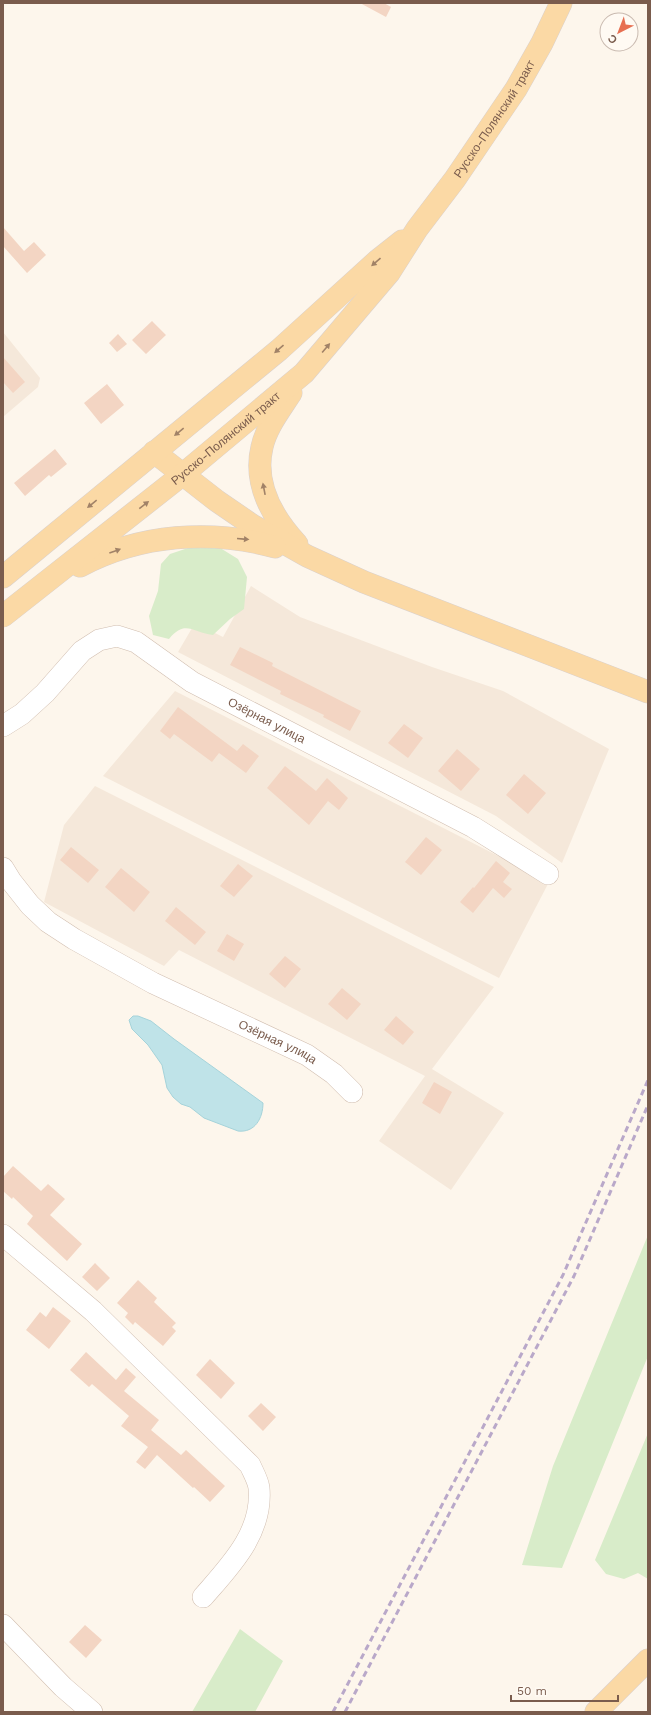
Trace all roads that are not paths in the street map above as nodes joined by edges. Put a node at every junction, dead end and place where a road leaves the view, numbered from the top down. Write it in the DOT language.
graph roads {
  1 [pos="561,3"];
  2 [pos="417,229"];
  3 [pos="304,373"];
  4 [pos="154,452"];
  5 [pos="182,476"];
  6 [pos="307,556"];
  7 [pos="3,577"];
  8 [pos="31,594"];
  9 [pos="3,616"];
  10 [pos="648,692"];
  11 [pos="3,726"];
  12 [pos="3,868"];
  13 [pos="548,874"];
  14 [pos="352,1092"];
  15 [pos="3,1236"];
  16 [pos="203,1597"];
  17 [pos="3,1625"];
  18 [pos="648,1660"];
  19 [pos="92,1712"];
  20 [pos="596,1712"];
  1 -- 2 [label="main road, Русско-Полянский тракт"];
  3 -- 2 [label="main road, Русско-Полянский тракт, one-way"];
  2 -- 4 [label="main road, Русско-Полянский тракт, one-way"];
  3 -- 5 [label="main road, Русско-Полянский тракт"];
  6 -- 3 [label="main road, one-way"];
  4 -- 5 [label="main road"];
  4 -- 7 [label="main road, Русско-Полянский тракт, one-way"];
  5 -- 6 [label="main road"];
  8 -- 5 [label="main road, Русско-Полянский тракт, one-way"];
  8 -- 6 [label="main road, one-way"];
  6 -- 10 [label="main road"];
  8 -- 9 [label="main road, Русско-Полянский тракт"];
  11 -- 13 [label="street, Озёрная улица"];
  12 -- 14 [label="street, Озёрная улица"];
  15 -- 16 [label="street"];
  17 -- 19 [label="street"];
  18 -- 20 [label="main road"];
}
